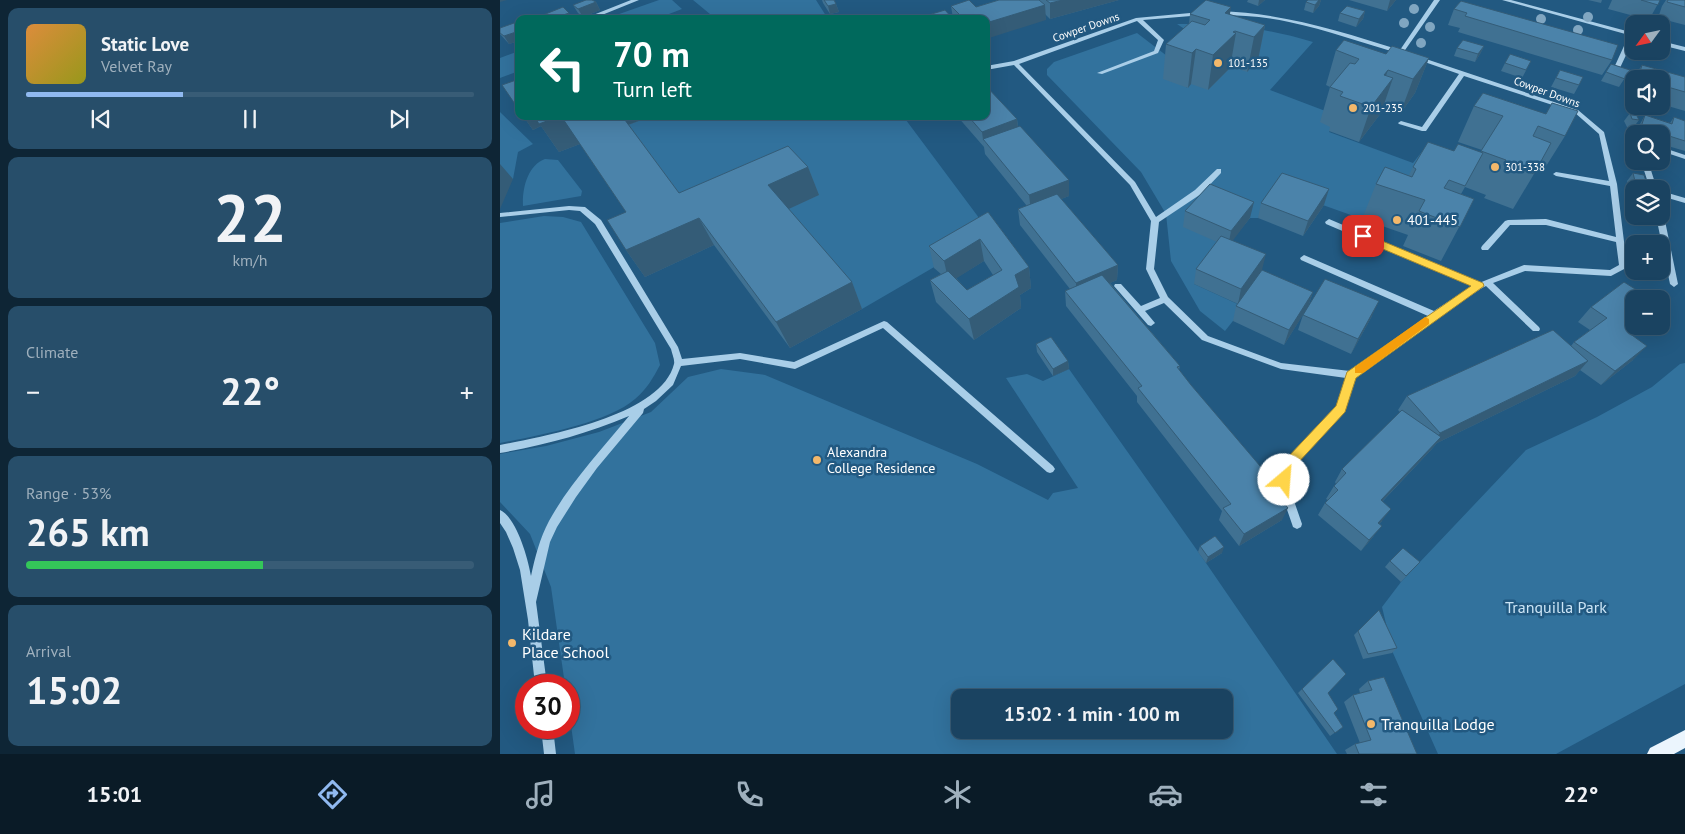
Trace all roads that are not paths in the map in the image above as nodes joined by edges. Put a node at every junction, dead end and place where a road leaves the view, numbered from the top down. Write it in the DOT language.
graph roads {
  1 [pos="636,0"];
  2 [pos="1438,0"];
  3 [pos="1505,0"];
  4 [pos="597,15"];
  5 [pos="1138,19"];
  6 [pos="1625,33"];
  7 [pos="1670,45"];
  8 [pos="1685,49"];
  9 [pos="1625,51"];
  10 [pos="1401,52"];
  11 [pos="1015,63"];
  12 [pos="990,67"];
  13 [pos="1616,70"];
  14 [pos="1100,73"];
  15 [pos="1463,73"];
  16 [pos="1401,122"];
  17 [pos="1670,153"];
  18 [pos="1685,157"];
  19 [pos="1219,171"];
  20 [pos="1556,174"];
  21 [pos="1613,184"];
  22 [pos="1670,196"];
  23 [pos="1685,200"];
  24 [pos="500,215"];
  25 [pos="1155,221"];
  26 [pos="1329,222"];
  27 [pos="1662,225"];
  28 [pos="1619,240"];
  29 [pos="1485,248"];
  30 [pos="1304,258"];
  31 [pos="1483,284"];
  32 [pos="1674,284"];
  33 [pos="1118,286"];
  34 [pos="1165,299"];
  35 [pos="1140,310"];
  36 [pos="1434,315"];
  37 [pos="1151,323"];
  38 [pos="1536,329"];
  39 [pos="679,363"];
  40 [pos="1351,375"];
  41 [pos="641,408"];
  42 [pos="500,449"];
  43 [pos="1050,469"];
  44 [pos="500,515"];
  45 [pos="1297,524"];
  46 [pos="531,602"];
  47 [pos="540,674"];
  48 [pos="548,739"];
  49 [pos="1685,739"];
  50 [pos="550,754"];
  51 [pos="1656,754"];
  1 -- 4 [label="street"];
  2 -- 10 [label="street"];
  3 -- 6 [label="street"];
  5 -- 10 [label="street, Cowper Downs"];
  5 -- 11 [label="street, Cowper Downs"];
  5 -- 14 [label="street"];
  7 -- 8 [label="street"];
  9 -- 13 [label="street"];
  10 -- 15 [label="street, Cowper Downs"];
  11 -- 12 [label="street, Cowper Downs"];
  11 -- 25 [label="street"];
  15 -- 16 [label="lane"];
  15 -- 21 [label="street, Cowper Downs"];
  17 -- 18 [label="street"];
  19 -- 25 [label="street"];
  20 -- 21 [label="street"];
  21 -- 28 [label="street, Cowper Downs"];
  22 -- 23 [label="street"];
  24 -- 39 [label="lane"];
  25 -- 34 [label="street"];
  26 -- 31 [label="lane"];
  27 -- 32 [label="street"];
  28 -- 29 [label="lane"];
  28 -- 31 [label="street, Cowper Downs"];
  30 -- 36 [label="street"];
  31 -- 36 [label="street"];
  31 -- 38 [label="street"];
  33 -- 35 [label="street"];
  34 -- 35 [label="street"];
  34 -- 40 [label="street"];
  35 -- 37 [label="street"];
  36 -- 40 [label="street"];
  39 -- 41 [label="lane"];
  39 -- 43 [label="street"];
  40 -- 45 [label="street"];
  41 -- 42 [label="lane"];
  41 -- 46 [label="street"];
  44 -- 46 [label="street"];
  46 -- 47 [label="street"];
  48 -- 50 [label="street"];
  49 -- 51 [label="main road"];
}
